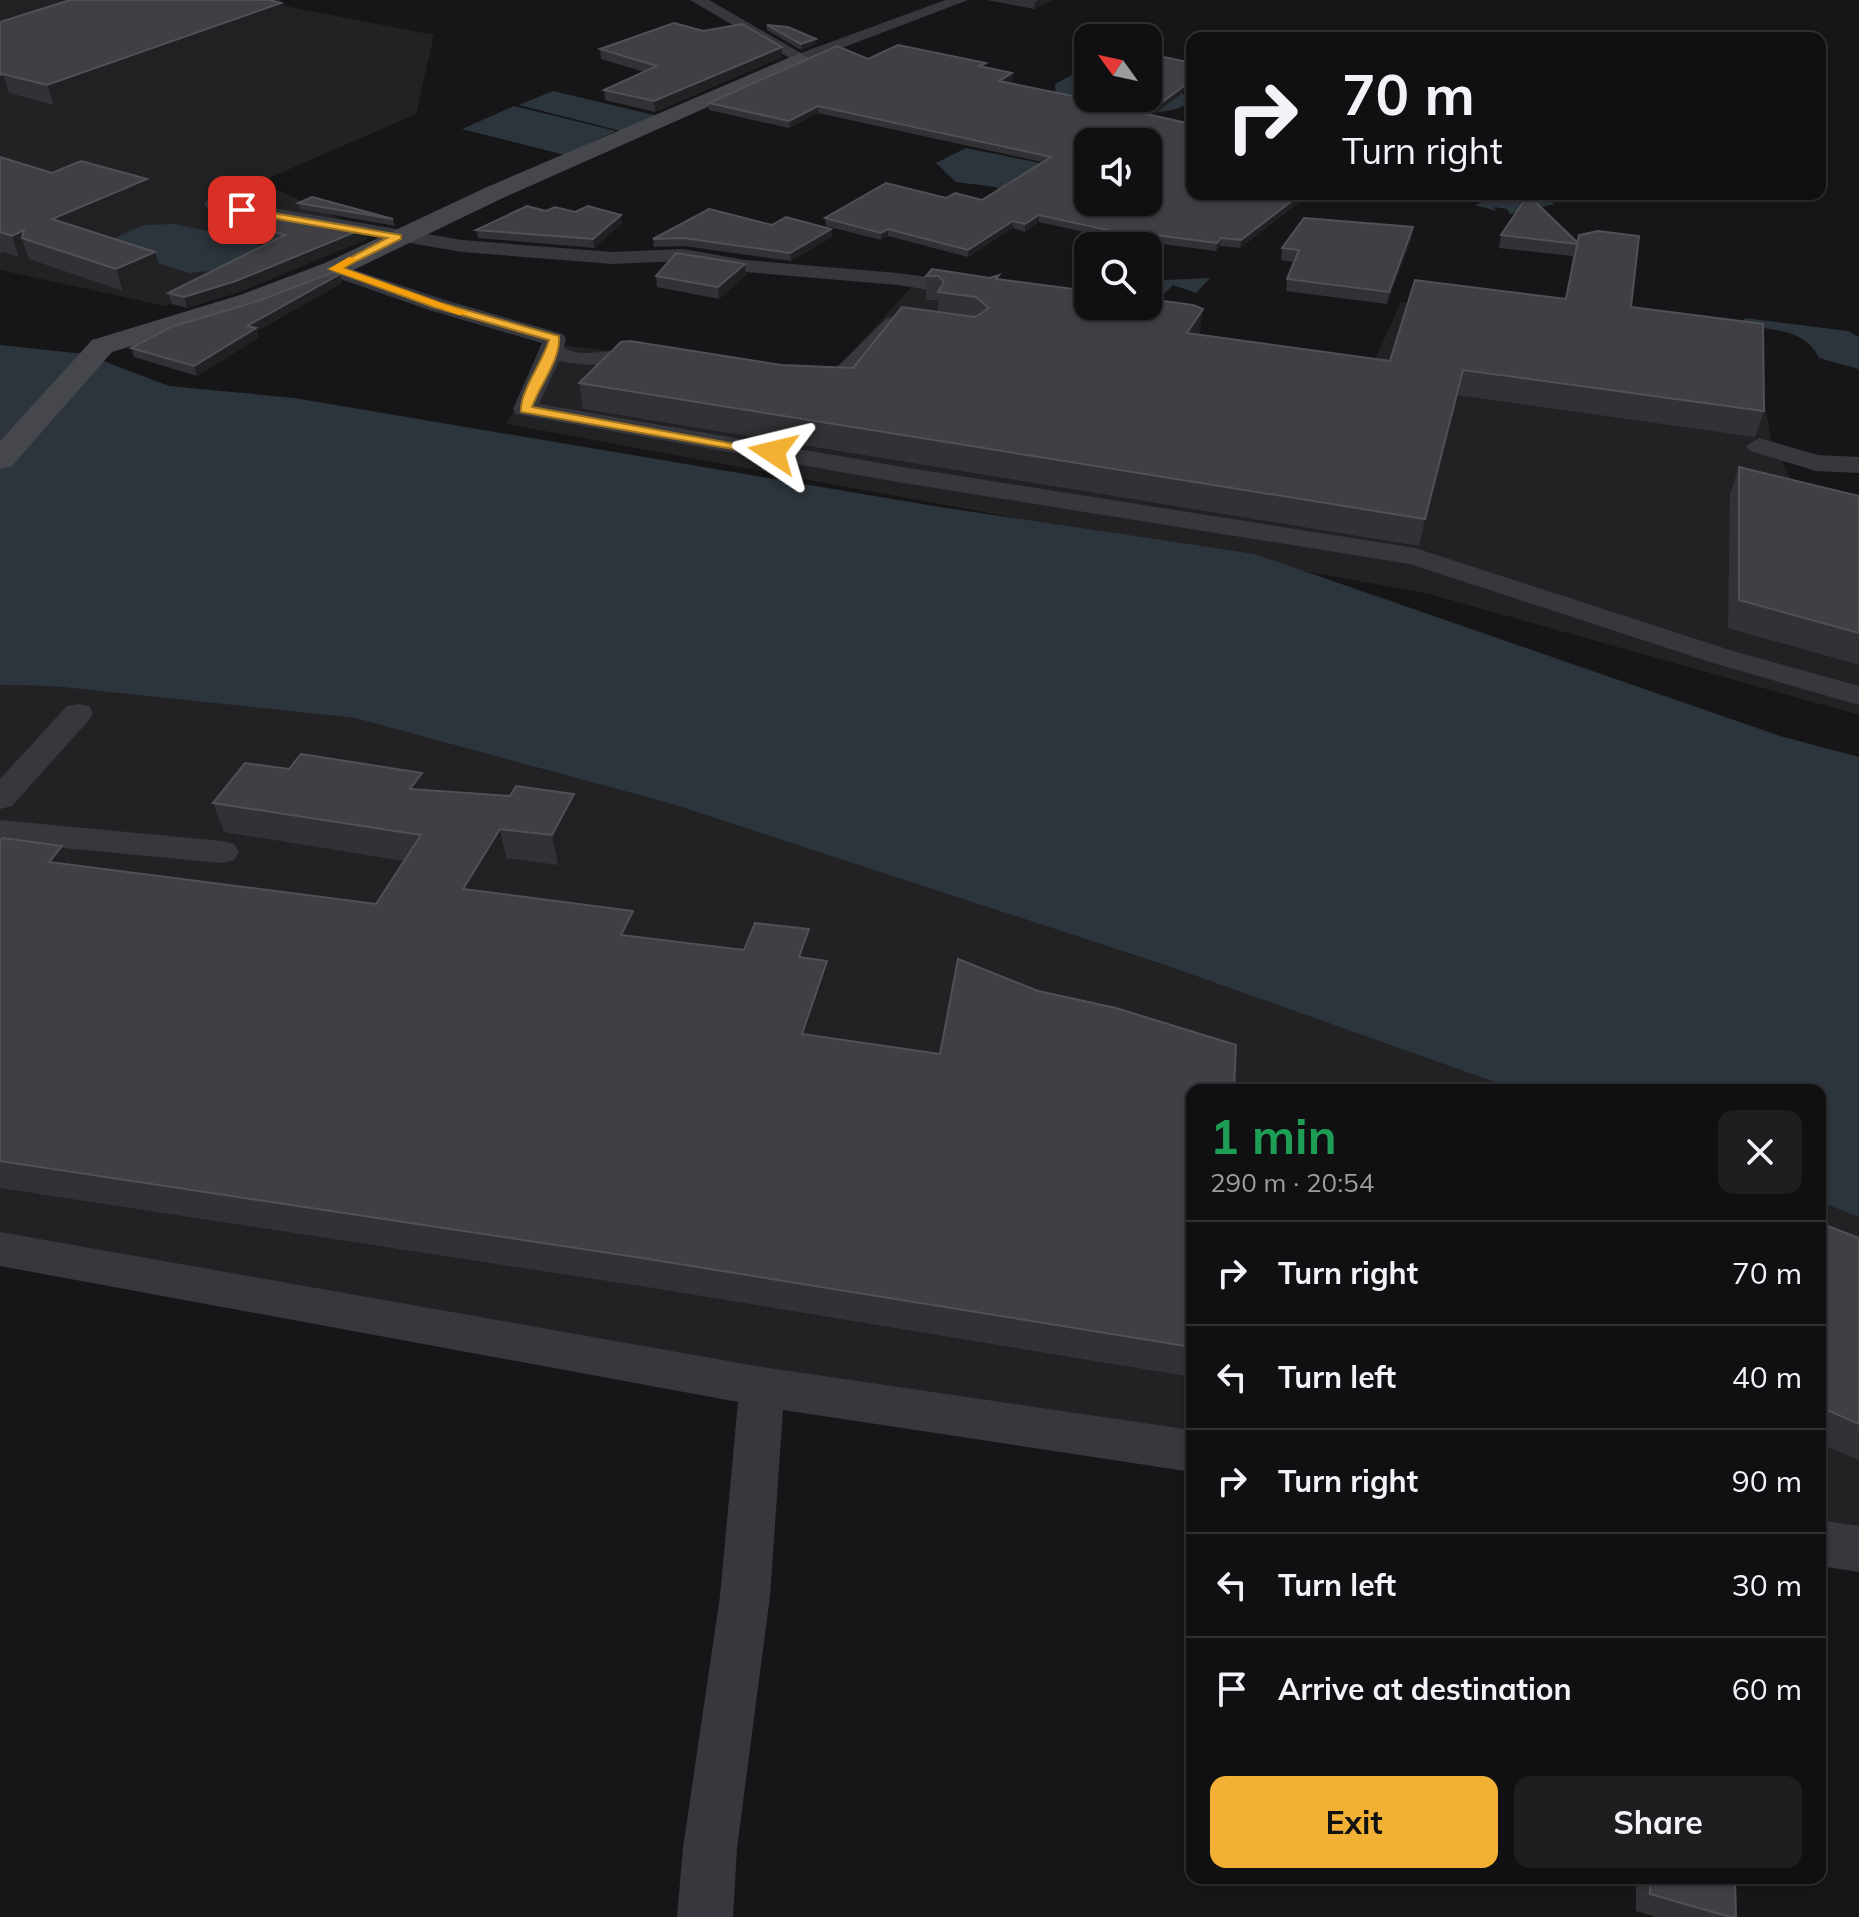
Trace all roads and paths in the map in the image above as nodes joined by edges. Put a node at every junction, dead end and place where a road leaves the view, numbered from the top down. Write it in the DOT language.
graph roads {
  1 [pos="698,0"];
  2 [pos="960,0"];
  3 [pos="800,59"];
  4 [pos="214,204"];
  5 [pos="397,237"];
  6 [pos="334,269"];
  7 [pos="990,292"];
  8 [pos="917,324"];
  9 [pos="551,352"];
  10 [pos="675,363"];
  11 [pos="783,380"];
  12 [pos="1759,446"];
  13 [pos="0,460"];
  14 [pos="1859,465"];
  15 [pos="1859,696"];
  16 [pos="78,713"];
  17 [pos="0,799"];
  18 [pos="0,831"];
  19 [pos="222,852"];
  20 [pos="0,1249"];
  21 [pos="762,1387"];
  22 [pos="1186,1450"];
  23 [pos="1826,1544"];
  24 [pos="1859,1549"];
  25 [pos="705,1917"];
  1 -- 3 [label="street"];
  2 -- 3 [label="street"];
  3 -- 5 [label="main road"];
  4 -- 5 [label="street"];
  5 -- 6 [label="main road"];
  5 -- 7 [label="street"];
  6 -- 9 [label="street"];
  6 -- 13 [label="main road"];
  8 -- 11 [label="street"];
  9 -- 10 [label="street"];
  9 -- 15 [label="street"];
  12 -- 14 [label="street"];
  16 -- 17 [label="street"];
  18 -- 19 [label="street"];
  20 -- 21 [label="street"];
  21 -- 22 [label="street"];
  21 -- 25 [label="street"];
  23 -- 24 [label="street"];
}
